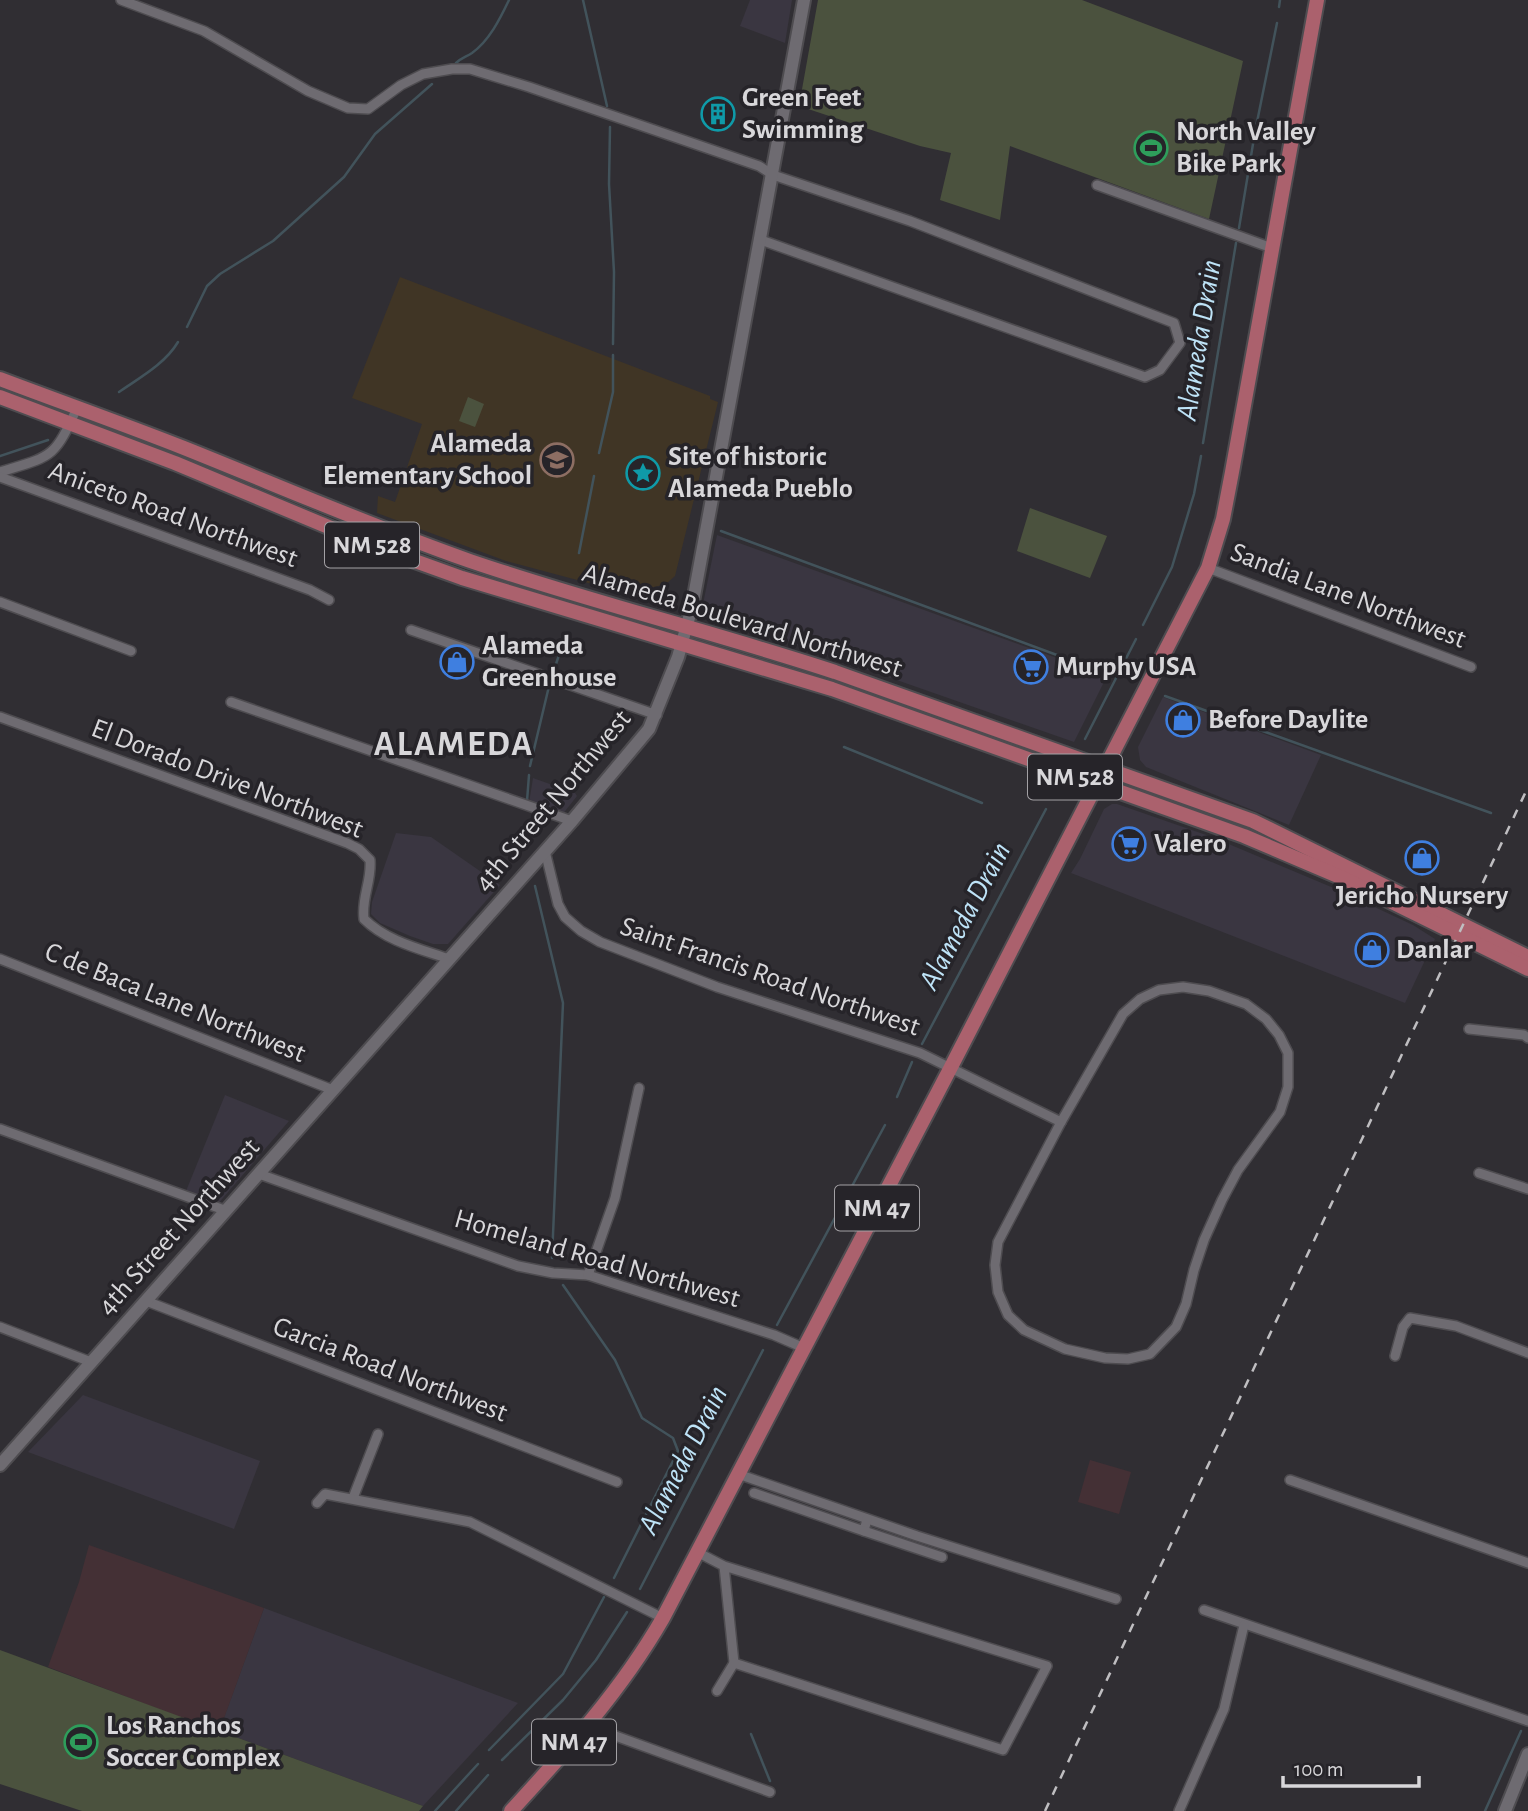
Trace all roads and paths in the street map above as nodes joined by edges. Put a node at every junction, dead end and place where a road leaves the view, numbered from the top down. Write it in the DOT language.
graph roads {
  1 [pos="121,0"];
  2 [pos="804,0"];
  3 [pos="1317,0"];
  4 [pos="773,175"];
  5 [pos="1097,185"];
  6 [pos="761,240"];
  7 [pos="1272,248"];
  8 [pos="0,379"];
  9 [pos="0,397"];
  10 [pos="78,408"];
  11 [pos="71,423"];
  12 [pos="0,474"];
  13 [pos="1208,568"];
  14 [pos="330,600"];
  15 [pos="0,602"];
  16 [pos="687,626"];
  17 [pos="411,630"];
  18 [pos="682,643"];
  19 [pos="131,651"];
  20 [pos="1471,667"];
  21 [pos="231,702"];
  22 [pos="657,715"];
  23 [pos="0,717"];
  24 [pos="1105,767"];
  25 [pos="1096,784"];
  26 [pos="572,821"];
  27 [pos="545,851"];
  28 [pos="1461,929"];
  29 [pos="1528,957"];
  30 [pos="0,959"];
  31 [pos="449,959"];
  32 [pos="1528,969"];
  33 [pos="1469,1029"];
  34 [pos="1527,1036"];
  35 [pos="951,1067"];
  36 [pos="639,1088"];
  37 [pos="332,1090"];
  38 [pos="1061,1122"];
  39 [pos="0,1129"];
  40 [pos="1479,1173"];
  41 [pos="259,1174"];
  42 [pos="1528,1189"];
  43 [pos="227,1211"];
  44 [pos="588,1275"];
  45 [pos="146,1301"];
  46 [pos="0,1326"];
  47 [pos="804,1348"];
  48 [pos="1528,1353"];
  49 [pos="1395,1356"];
  50 [pos="92,1362"];
  51 [pos="378,1434"];
  52 [pos="0,1465"];
  53 [pos="738,1474"];
  54 [pos="1290,1480"];
  55 [pos="617,1482"];
  56 [pos="754,1493"];
  57 [pos="353,1498"];
  58 [pos="317,1503"];
  59 [pos="867,1519"];
  60 [pos="864,1531"];
  61 [pos="697,1552"];
  62 [pos="942,1557"];
  63 [pos="1528,1563"];
  64 [pos="724,1566"];
  65 [pos="1116,1600"];
  66 [pos="1205,1610"];
  67 [pos="663,1618"];
  68 [pos="1244,1625"];
  69 [pos="734,1663"];
  70 [pos="717,1691"];
  71 [pos="1528,1721"];
  72 [pos="588,1726"];
  73 [pos="1528,1754"];
  74 [pos="770,1792"];
  75 [pos="511,1811"];
  76 [pos="1179,1811"];
  77 [pos="1505,1811"];
  1 -- 4 [label="street"];
  2 -- 4 [label="main road, 4th Street Northwest"];
  3 -- 7 [label="main road, NM 47"];
  4 -- 6 [label="main road, 4th Street Northwest"];
  4 -- 6 [label="street"];
  5 -- 7 [label="street"];
  6 -- 16 [label="main road, 4th Street Northwest"];
  7 -- 13 [label="main road, NM 47"];
  8 -- 10 [label="main road, Alameda Boulevard Northwest / NM 528"];
  9 -- 11 [label="main road, Alameda Boulevard Northwest / NM 528"];
  10 -- 11 [label="street"];
  10 -- 16 [label="main road, Alameda Boulevard Northwest / NM 528"];
  11 -- 12 [label="street"];
  11 -- 18 [label="main road, Alameda Boulevard Northwest / NM 528"];
  12 -- 14 [label="street, Aniceto Road Northwest"];
  13 -- 20 [label="street, Sandia Lane Northwest"];
  13 -- 24 [label="main road, NM 47"];
  15 -- 19 [label="street"];
  16 -- 18 [label="main road, 4th Street Northwest"];
  16 -- 24 [label="main road, Alameda Boulevard Northwest / NM 528"];
  17 -- 22 [label="street"];
  18 -- 22 [label="main road, 4th Street Northwest"];
  18 -- 25 [label="main road, Alameda Boulevard Northwest / NM 528"];
  21 -- 26 [label="street"];
  22 -- 26 [label="main road, 4th Street Northwest"];
  23 -- 31 [label="street, El Dorado Drive Northwest"];
  24 -- 25 [label="main road, NM 47"];
  24 -- 28 [label="main road, Alameda Boulevard Northwest / NM 528"];
  25 -- 28 [label="main road, Alameda Boulevard Northwest / NM 528"];
  25 -- 35 [label="main road, NM 47"];
  26 -- 27 [label="main road, 4th Street Northwest"];
  27 -- 31 [label="main road, 4th Street Northwest"];
  27 -- 35 [label="street, Saint Francis Road Northwest"];
  28 -- 29 [label="main road, NM 528"];
  28 -- 32 [label="main road, NM 528"];
  30 -- 37 [label="street, C de Baca Lane Northwest"];
  31 -- 37 [label="main road, 4th Street Northwest"];
  33 -- 34 [label="street"];
  35 -- 38 [label="street, Saint Francis Road Northwest"];
  35 -- 47 [label="main road, NM 47"];
  36 -- 44 [label="street"];
  37 -- 41 [label="main road, 4th Street Northwest"];
  38 -- 38 [label="street"];
  39 -- 43 [label="street"];
  40 -- 42 [label="street"];
  41 -- 43 [label="main road, 4th Street Northwest"];
  41 -- 44 [label="street, Homeland Road Northwest"];
  43 -- 45 [label="main road, 4th Street Northwest"];
  44 -- 47 [label="street, Homeland Road Northwest"];
  45 -- 50 [label="main road, 4th Street Northwest"];
  45 -- 55 [label="street, Garcia Road Northwest"];
  46 -- 50 [label="street"];
  47 -- 53 [label="main road, NM 47"];
  48 -- 49 [label="street"];
  50 -- 52 [label="main road, 4th Street Northwest"];
  51 -- 57 [label="street"];
  53 -- 59 [label="street"];
  53 -- 61 [label="main road, NM 47"];
  54 -- 63 [label="street"];
  56 -- 60 [label="street"];
  57 -- 58 [label="street"];
  57 -- 67 [label="street"];
  59 -- 60 [label="street"];
  59 -- 65 [label="street"];
  60 -- 62 [label="street"];
  61 -- 64 [label="street"];
  61 -- 67 [label="main road, NM 47"];
  64 -- 69 [label="street"];
  64 -- 69 [label="street"];
  66 -- 68 [label="street"];
  67 -- 72 [label="main road, NM 47"];
  68 -- 71 [label="street"];
  68 -- 76 [label="street"];
  69 -- 70 [label="street"];
  72 -- 74 [label="street"];
  72 -- 75 [label="main road, NM 47"];
  73 -- 77 [label="main road"];
}
